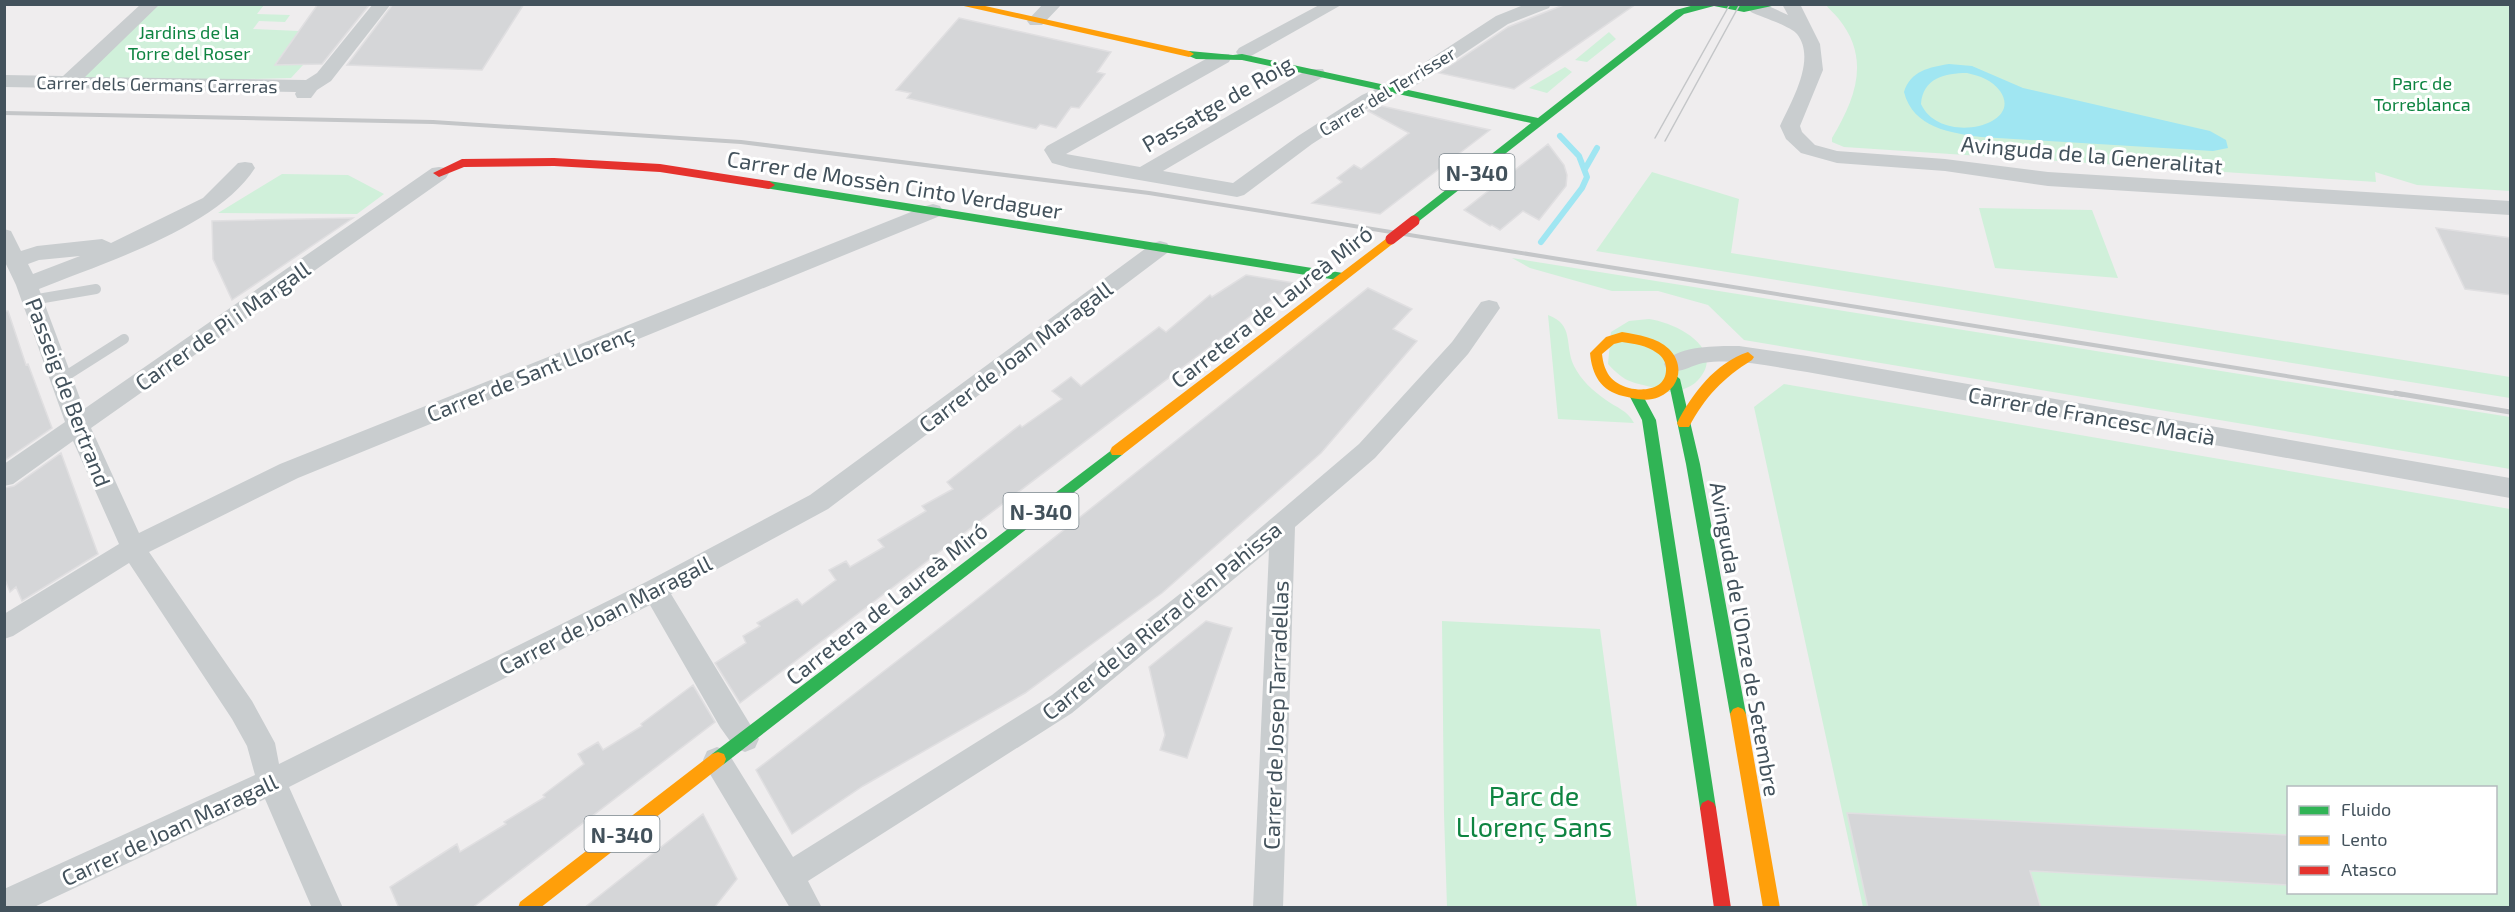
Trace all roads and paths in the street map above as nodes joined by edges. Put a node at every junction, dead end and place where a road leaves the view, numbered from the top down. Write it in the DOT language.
graph roads {
  1 [pos="152,4"];
  2 [pos="382,4"];
  3 [pos="960,4"];
  4 [pos="1335,4"];
  5 [pos="1543,4"];
  6 [pos="1714,4"];
  7 [pos="1776,4"];
  8 [pos="1791,4"];
  9 [pos="1056,5"];
  10 [pos="1680,8"];
  11 [pos="1757,8"];
  12 [pos="1036,21"];
  13 [pos="1804,39"];
  14 [pos="1230,51"];
  15 [pos="1316,73"];
  16 [pos="4,81"];
  17 [pos="67,83"];
  18 [pos="1390,89"];
  19 [pos="1540,122"];
  20 [pos="245,168"];
  21 [pos="439,173"];
  22 [pos="1143,174"];
  23 [pos="2511,208"];
  24 [pos="933,212"];
  25 [pos="4,236"];
  26 [pos="137,240"];
  27 [pos="1160,248"];
  28 [pos="17,260"];
  29 [pos="1343,277"];
  30 [pos="96,289"];
  31 [pos="29,292"];
  32 [pos="1490,308"];
  33 [pos="124,339"];
  34 [pos="1749,357"];
  35 [pos="1674,372"];
  36 [pos="61,379"];
  37 [pos="1636,396"];
  38 [pos="1684,423"];
  39 [pos="78,426"];
  40 [pos="4,477"];
  41 [pos="2511,488"];
  42 [pos="1283,523"];
  43 [pos="133,548"];
  44 [pos="655,590"];
  45 [pos="4,628"];
  46 [pos="738,729"];
  47 [pos="717,760"];
  48 [pos="271,782"];
  49 [pos="788,877"];
  50 [pos="4,905"];
  51 [pos="328,908"];
  52 [pos="526,908"];
  53 [pos="807,908"];
  54 [pos="1268,908"];
  55 [pos="1723,908"];
  56 [pos="1772,908"];
  1 -- 17 [label="street"];
  2 -- 17 [label="street, Carrer dels Germans Carreras"];
  3 -- 12 [label="main road"];
  4 -- 14 [label="street"];
  5 -- 18 [label="street, Carrer del Terrisser"];
  6 -- 10 [label="main road, N-340"];
  6 -- 11 [label="main road, N-340"];
  7 -- 11 [label="main road, N-340"];
  8 -- 13 [label="street, Avinguda de la Generalitat"];
  9 -- 12 [label="street"];
  10 -- 19 [label="main road, N-340"];
  11 -- 13 [label="street"];
  12 -- 14 [label="main road"];
  13 -- 23 [label="street, Avinguda de la Generalitat"];
  14 -- 15 [label="main road"];
  14 -- 22 [label="street"];
  15 -- 18 [label="main road"];
  15 -- 22 [label="street, Passatge de Roig"];
  16 -- 17 [label="street, Carrer dels Germans Carreras"];
  18 -- 19 [label="main road"];
  18 -- 22 [label="street, Carrer del Terrisser"];
  19 -- 29 [label="main road, Carretera de Laureà Miró / N-340, bridge"];
  20 -- 26 [label="street"];
  21 -- 24 [label="main road, Carrer de Mossèn Cinto Verdaguer"];
  21 -- 39 [label="street, Carrer de Pi i Margall"];
  24 -- 27 [label="main road, Carrer de Mossèn Cinto Verdaguer"];
  24 -- 43 [label="street, Carrer de Sant Llorenç"];
  25 -- 28 [label="street, Passeig de Bertrand"];
  26 -- 28 [label="street"];
  26 -- 31 [label="street"];
  27 -- 29 [label="main road, Carrer de Mossèn Cinto Verdaguer"];
  27 -- 44 [label="street, Carrer de Joan Maragall"];
  28 -- 31 [label="street, Passeig de Bertrand"];
  29 -- 46 [label="main road, Carretera de Laureà Miró / N-340"];
  30 -- 31 [label="lane"];
  31 -- 36 [label="street, Passeig de Bertrand"];
  32 -- 42 [label="street, Carrer de la Riera d'en Pahissa"];
  33 -- 36 [label="lane"];
  34 -- 35 [label="street, Carrer de Francesc Macià"];
  34 -- 38 [label="main road"];
  34 -- 41 [label="street, Carrer de Francesc Macià"];
  35 -- 37 [label="main road"];
  35 -- 37 [label="main road"];
  35 -- 38 [label="main road, Avinguda de l'Onze de Setembre"];
  36 -- 39 [label="street, Passeig de Bertrand"];
  37 -- 55 [label="main road"];
  38 -- 56 [label="main road, Avinguda de l'Onze de Setembre"];
  39 -- 40 [label="street, Carrer de Pi i Margall"];
  39 -- 43 [label="street, Passeig de Bertrand"];
  42 -- 49 [label="street, Carrer de la Riera d'en Pahissa"];
  42 -- 54 [label="street, Carrer de Josep Tarradellas"];
  43 -- 45 [label="street, Carrer de Sant Llorenç"];
  43 -- 48 [label="street, Passeig de Bertrand"];
  44 -- 46 [label="street"];
  44 -- 48 [label="street, Carrer de Joan Maragall"];
  46 -- 47 [label="main road, Carretera de Laureà Miró / N-340"];
  47 -- 49 [label="street"];
  47 -- 52 [label="main road, Carretera de Laureà Miró / N-340"];
  48 -- 50 [label="street, Carrer de Joan Maragall"];
  48 -- 51 [label="street, Passeig de Bertrand"];
  49 -- 53 [label="street"];
}
